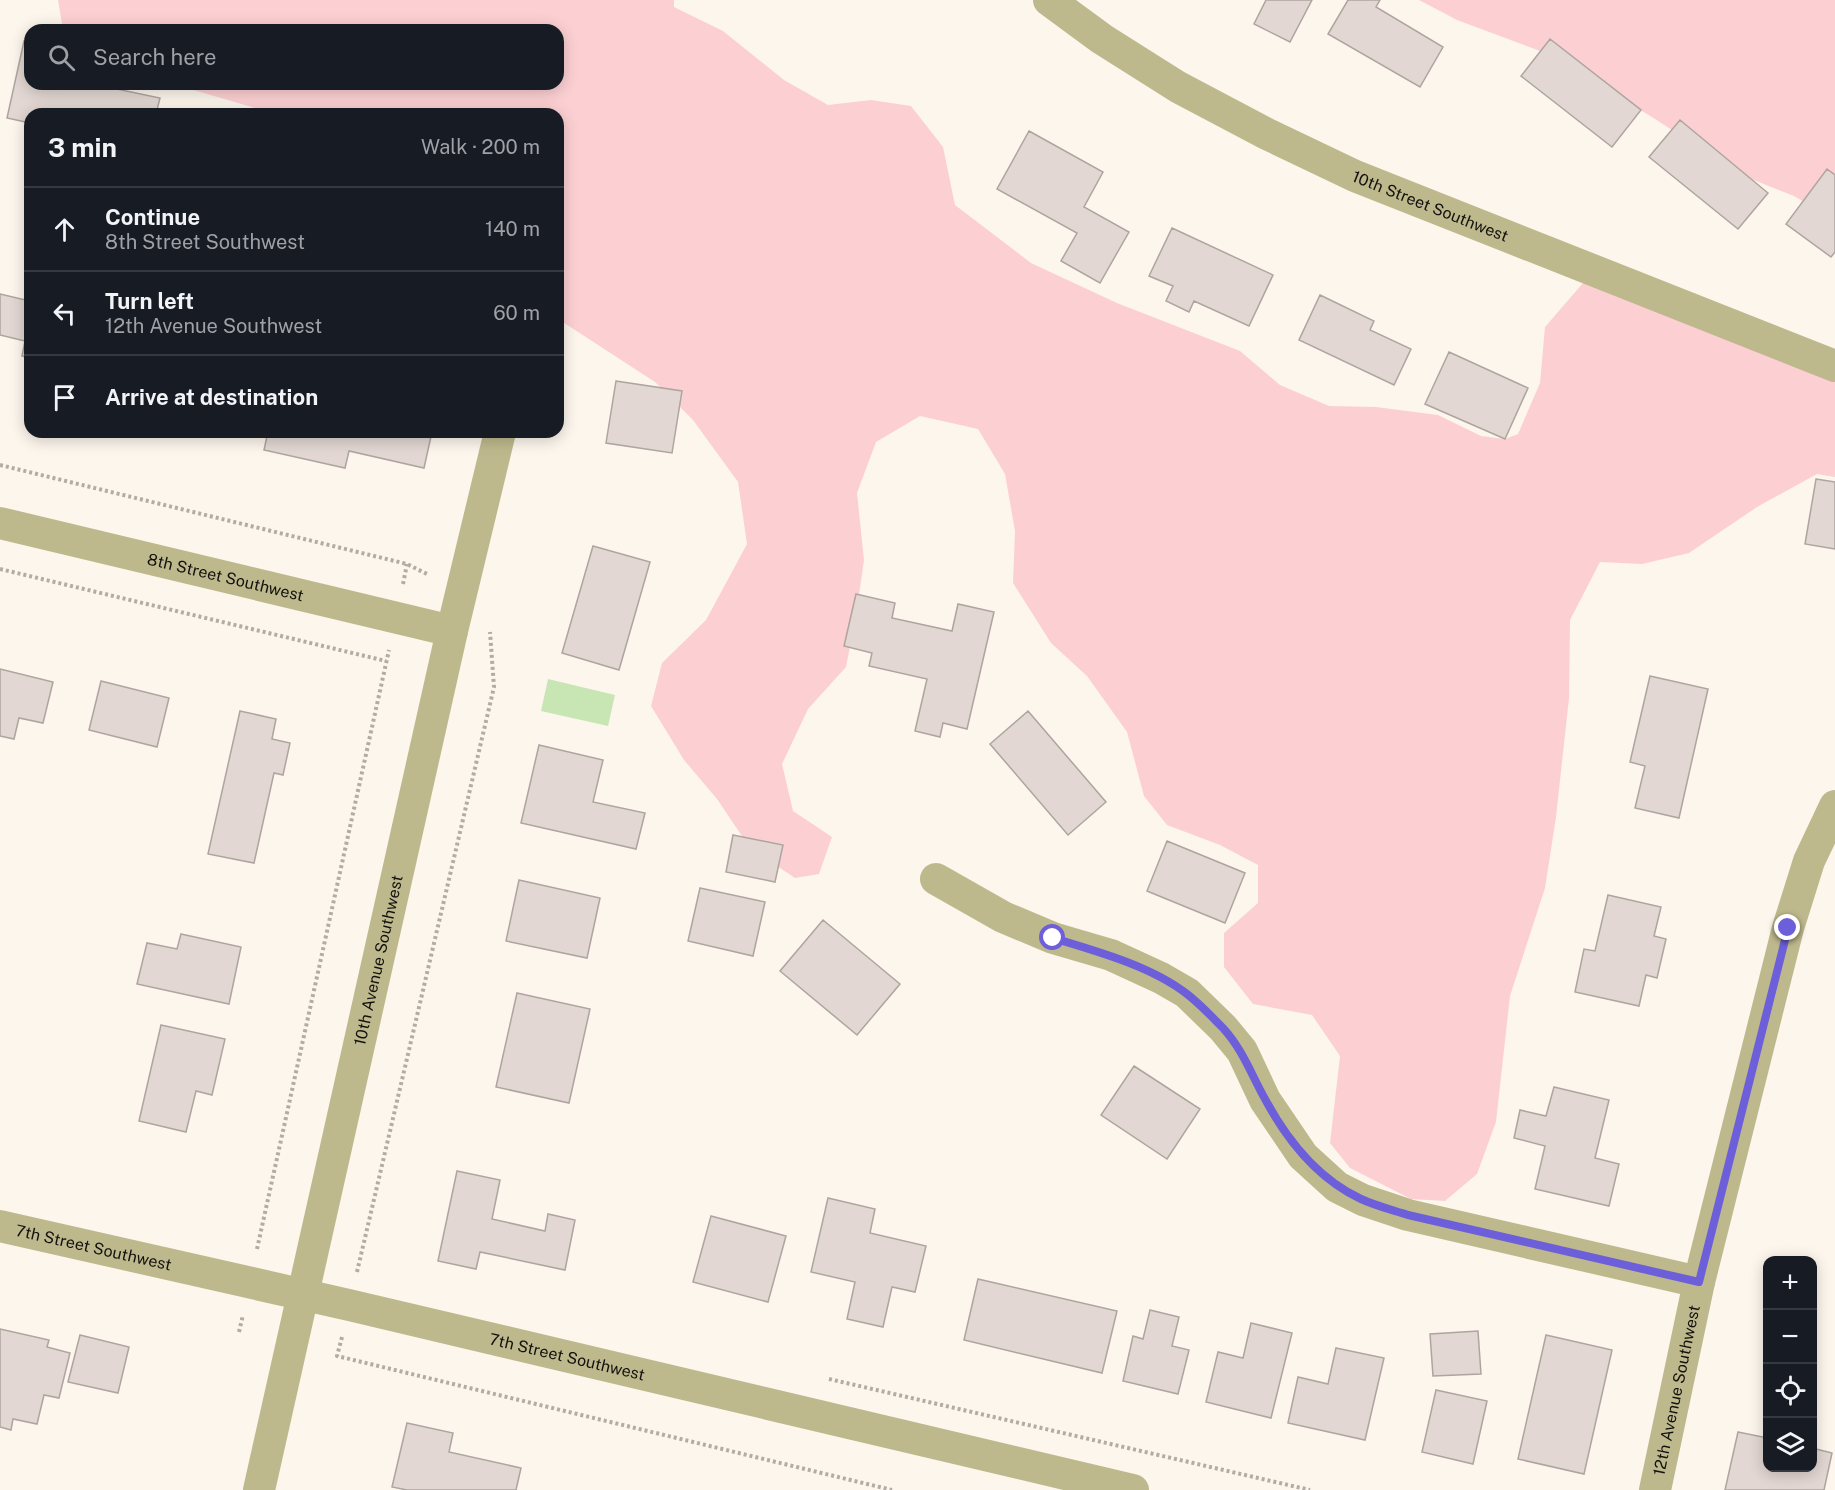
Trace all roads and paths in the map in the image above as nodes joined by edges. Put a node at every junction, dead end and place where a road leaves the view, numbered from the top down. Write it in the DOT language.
graph roads {
  1 [pos="1049,0"];
  2 [pos="1835,366"];
  3 [pos="499,438"];
  4 [pos="0,465"];
  5 [pos="0,523"];
  6 [pos="407,564"];
  7 [pos="0,569"];
  8 [pos="490,621"];
  9 [pos="452,631"];
  10 [pos="1835,806"];
  11 [pos="936,879"];
  12 [pos="0,1226"];
  13 [pos="259,1238"];
  14 [pos="369,1273"];
  15 [pos="1699,1282"];
  16 [pos="303,1295"];
  17 [pos="337,1356"];
  18 [pos="822,1377"];
  19 [pos="259,1490"];
  20 [pos="892,1490"];
  21 [pos="1133,1490"];
  22 [pos="1310,1490"];
  23 [pos="1654,1490"];
  1 -- 2 [label="street, 10th Street Southwest"];
  3 -- 9 [label="street, 10th Avenue Southwest"];
  4 -- 6 [label="path"];
  5 -- 9 [label="street, 8th Street Southwest"];
  7 -- 13 [label="path"];
  8 -- 14 [label="path"];
  9 -- 16 [label="street, 10th Avenue Southwest"];
  10 -- 15 [label="street, 12th Avenue Southwest"];
  11 -- 15 [label="street"];
  12 -- 16 [label="street, 7th Street Southwest"];
  15 -- 23 [label="street, 12th Avenue Southwest"];
  16 -- 19 [label="street, 10th Avenue Southwest"];
  16 -- 21 [label="street, 7th Street Southwest"];
  17 -- 20 [label="path"];
  18 -- 22 [label="path"];
}
